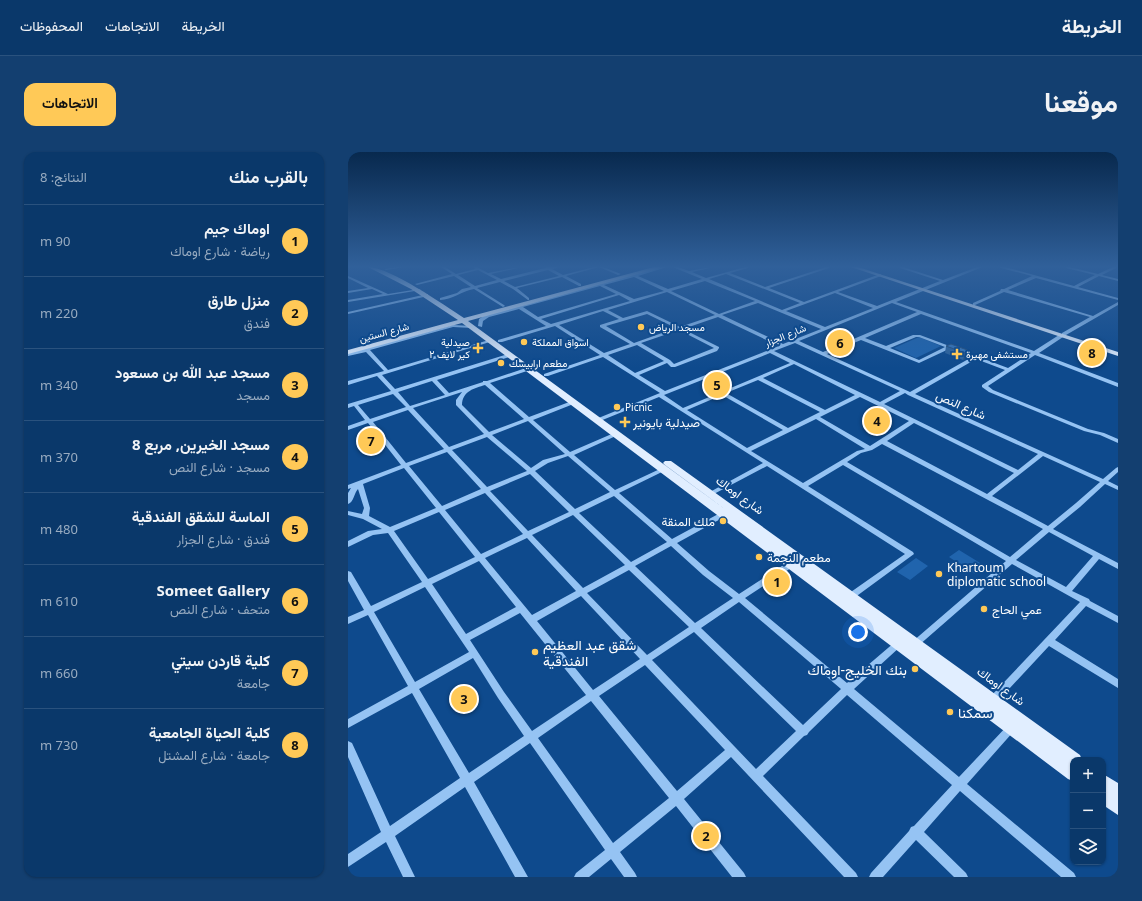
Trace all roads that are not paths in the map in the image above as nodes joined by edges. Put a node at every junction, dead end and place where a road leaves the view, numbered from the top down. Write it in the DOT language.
graph roads {
  1 [pos="401,301"];
  2 [pos="435,301"];
  3 [pos="443,301"];
  4 [pos="495,301"];
  5 [pos="521,301"];
  6 [pos="534,301"];
  7 [pos="541,301"];
  8 [pos="597,301"];
  9 [pos="634,301"];
  10 [pos="687,301"];
  11 [pos="796,301"];
  12 [pos="812,301"];
  13 [pos="858,301"];
  14 [pos="896,301"];
  15 [pos="960,301"];
  16 [pos="964,301"];
  17 [pos="980,301"];
  18 [pos="1039,301"];
  19 [pos="759,302"];
  20 [pos="893,302"];
  21 [pos="1118,303"];
  22 [pos="804,304"];
  23 [pos="974,304"];
  24 [pos="503,306"];
  25 [pos="520,307"];
  26 [pos="877,308"];
  27 [pos="604,310"];
  28 [pos="495,311"];
  29 [pos="783,311"];
  30 [pos="922,312"];
  31 [pos="348,313"];
  32 [pos="487,316"];
  33 [pos="719,316"];
  34 [pos="1093,317"];
  35 [pos="538,318"];
  36 [pos="462,319"];
  37 [pos="621,319"];
  38 [pos="557,325"];
  39 [pos="550,326"];
  40 [pos="438,327"];
  41 [pos="682,329"];
  42 [pos="825,329"];
  43 [pos="404,335"];
  44 [pos="1062,335"];
  45 [pos="861,338"];
  46 [pos="495,341"];
  47 [pos="795,341"];
  48 [pos="637,344"];
  49 [pos="784,346"];
  50 [pos="949,347"];
  51 [pos="348,348"];
  52 [pos="886,348"];
  53 [pos="367,350"];
  54 [pos="770,351"];
  55 [pos="348,353"];
  56 [pos="1035,353"];
  57 [pos="1118,353"];
  58 [pos="823,354"];
  59 [pos="510,355"];
  60 [pos="606,355"];
  61 [pos="976,357"];
  62 [pos="668,361"];
  63 [pos="793,363"];
  64 [pos="528,368"];
  65 [pos="1009,370"];
  66 [pos="387,371"];
  67 [pos="378,374"];
  68 [pos="636,374"];
  69 [pos="546,375"];
  70 [pos="759,378"];
  71 [pos="433,380"];
  72 [pos="349,381"];
  73 [pos="485,382"];
  74 [pos="1118,384"];
  75 [pos="468,388"];
  76 [pos="904,391"];
  77 [pos="395,392"];
  78 [pos="722,393"];
  79 [pos="910,394"];
  80 [pos="448,395"];
  81 [pos="663,395"];
  82 [pos="859,395"];
  83 [pos="574,402"];
  84 [pos="351,405"];
  85 [pos="879,405"];
  86 [pos="408,408"];
  87 [pos="682,410"];
  88 [pos="825,412"];
  89 [pos="815,416"];
  90 [pos="601,419"];
  91 [pos="528,420"];
  92 [pos="368,422"];
  93 [pos="912,422"];
  94 [pos="348,428"];
  95 [pos="787,430"];
  96 [pos="616,434"];
  97 [pos="489,435"];
  98 [pos="882,441"];
  99 [pos="1118,441"];
  100 [pos="870,449"];
  101 [pos="449,450"];
  102 [pos="748,450"];
  103 [pos="569,454"];
  104 [pos="1042,454"];
  105 [pos="843,462"];
  106 [pos="768,463"];
  107 [pos="405,466"];
  108 [pos="664,469"];
  109 [pos="1118,469"];
  110 [pos="531,471"];
  111 [pos="1018,472"];
  112 [pos="1103,482"];
  113 [pos="359,483"];
  114 [pos="803,486"];
  115 [pos="348,487"];
  116 [pos="1118,488"];
  117 [pos="486,489"];
  118 [pos="615,493"];
  119 [pos="710,494"];
  120 [pos="988,496"];
  121 [pos="348,502"];
  122 [pos="440,509"];
  123 [pos="348,513"];
  124 [pos="575,513"];
  125 [pos="724,514"];
  126 [pos="365,517"];
  127 [pos="390,530"];
  128 [pos="1048,530"];
  129 [pos="528,535"];
  130 [pos="672,542"];
  131 [pos="348,544"];
  132 [pos="1098,556"];
  133 [pos="481,557"];
  134 [pos="1012,561"];
  135 [pos="791,564"];
  136 [pos="630,565"];
  137 [pos="1118,566"];
  138 [pos="348,574"];
  139 [pos="427,583"];
  140 [pos="1068,590"];
  141 [pos="582,592"];
  142 [pos="851,596"];
  143 [pos="739,598"];
  144 [pos="1086,601"];
  145 [pos="522,608"];
  146 [pos="369,611"];
  147 [pos="531,620"];
  148 [pos="1118,620"];
  149 [pos="348,621"];
  150 [pos="694,628"];
  151 [pos="465,639"];
  152 [pos="1049,641"];
  153 [pos="898,644"];
  154 [pos="915,644"];
  155 [pos="474,653"];
  156 [pos="646,660"];
  157 [pos="1118,684"];
  158 [pos="413,687"];
  159 [pos="847,689"];
  160 [pos="592,695"];
  161 [pos="993,700"];
  162 [pos="348,724"];
  163 [pos="1011,728"];
  164 [pos="804,732"];
  165 [pos="532,737"];
  166 [pos="348,746"];
  167 [pos="732,750"];
  168 [pos="1071,757"];
  169 [pos="1070,772"];
  170 [pos="756,776"];
  171 [pos="468,780"];
  172 [pos="959,783"];
  173 [pos="1106,783"];
  174 [pos="1118,792"];
  175 [pos="1106,798"];
  176 [pos="676,799"];
  177 [pos="1118,807"];
  178 [pos="915,831"];
  179 [pos="388,834"];
  180 [pos="613,851"];
  181 [pos="348,861"];
  182 [pos="409,877"];
  183 [pos="522,877"];
  184 [pos="580,877"];
  185 [pos="631,877"];
  186 [pos="740,877"];
  187 [pos="852,877"];
  188 [pos="876,877"];
  189 [pos="962,877"];
  190 [pos="1070,877"];
  1 -- 31 [label="street"];
  2 -- 36 [label="main road, شارع اوماك"];
  3 -- 36 [label="main road, شارع اوماك"];
  4 -- 24 [label="street"];
  5 -- 24 [label="main road, شارع الستين"];
  6 -- 28 [label="main road, شارع الستين"];
  7 -- 25 [label="street"];
  8 -- 35 [label="street"];
  9 -- 27 [label="street"];
  10 -- 33 [label="street"];
  11 -- 22 [label="street"];
  12 -- 22 [label="street"];
  13 -- 26 [label="street"];
  14 -- 20 [label="street, شارع الجزار"];
  15 -- 44 [label="main road"];
  16 -- 23 [label="main road"];
  17 -- 23 [label="street"];
  18 -- 34 [label="street"];
  19 -- 29 [label="street"];
  19 -- 33 [label="street"];
  20 -- 26 [label="street, شارع الجزار"];
  20 -- 30 [label="street"];
  21 -- 34 [label="street"];
  22 -- 29 [label="street"];
  23 -- 44 [label="main road"];
  24 -- 36 [label="main road, شارع الستين"];
  25 -- 32 [label="street"];
  25 -- 35 [label="street"];
  26 -- 42 [label="street, شارع الجزار"];
  27 -- 37 [label="street"];
  27 -- 38 [label="street"];
  28 -- 32 [label="main road"];
  28 -- 36 [label="main road, شارع الستين"];
  29 -- 42 [label="street"];
  30 -- 45 [label="street"];
  30 -- 56 [label="street"];
  32 -- 36 [label="street"];
  33 -- 41 [label="street"];
  33 -- 49 [label="street"];
  34 -- 44 [label="street"];
  35 -- 39 [label="street"];
  36 -- 40 [label="main road"];
  36 -- 40 [label="main road, شارع الستين"];
  36 -- 43 [label="main road, شارع الستين"];
  36 -- 46 [label="main road, شارع اوماك"];
  36 -- 53 [label="street"];
  37 -- 41 [label="street"];
  37 -- 48 [label="street"];
  38 -- 39 [label="street"];
  38 -- 60 [label="street"];
  39 -- 46 [label="street"];
  40 -- 43 [label="main road, شارع الستين"];
  41 -- 48 [label="street"];
  41 -- 62 [label="street"];
  42 -- 47 [label="street, شارع الجزار"];
  43 -- 51 [label="main road, شارع الستين"];
  43 -- 55 [label="main road, شارع الستين"];
  44 -- 56 [label="street"];
  44 -- 57 [label="main road"];
  45 -- 52 [label="street"];
  45 -- 58 [label="street"];
  46 -- 59 [label="main road, شارع اوماك"];
  46 -- 66 [label="street"];
  46 -- 69 [label="main road, شارع اوماك"];
  47 -- 49 [label="street, شارع الجزار"];
  47 -- 58 [label="street, شارع النص"];
  48 -- 60 [label="street"];
  48 -- 62 [label="street"];
  49 -- 54 [label="street, شارع الجزار"];
  50 -- 52 [label="street"];
  50 -- 52 [label="street"];
  50 -- 61 [label="street"];
  53 -- 55 [label="street"];
  53 -- 66 [label="street"];
  54 -- 63 [label="street"];
  54 -- 81 [label="street, شارع الجزار"];
  56 -- 65 [label="street"];
  56 -- 74 [label="street"];
  58 -- 76 [label="street, شارع النص"];
  59 -- 64 [label="main road, شارع اوماك"];
  59 -- 71 [label="street"];
  60 -- 68 [label="street"];
  60 -- 69 [label="street"];
  61 -- 65 [label="street"];
  61 -- 79 [label="street"];
  62 -- 68 [label="street"];
  63 -- 70 [label="street"];
  63 -- 82 [label="street"];
  64 -- 73 [label="street"];
  64 -- 83 [label="main road, شارع اوماك"];
  65 -- 99 [label="street"];
  66 -- 67 [label="street"];
  67 -- 72 [label="street"];
  67 -- 77 [label="street"];
  68 -- 81 [label="street"];
  69 -- 90 [label="main road, شارع اوماك"];
  70 -- 78 [label="street"];
  70 -- 88 [label="street"];
  71 -- 77 [label="street"];
  71 -- 80 [label="street"];
  73 -- 75 [label="street"];
  73 -- 91 [label="street"];
  75 -- 80 [label="street"];
  75 -- 97 [label="street"];
  76 -- 79 [label="street, شارع النص"];
  76 -- 85 [label="street"];
  77 -- 84 [label="street"];
  77 -- 86 [label="street"];
  78 -- 87 [label="street"];
  78 -- 95 [label="street"];
  79 -- 104 [label="street, شارع النص"];
  80 -- 86 [label="street"];
  81 -- 87 [label="street"];
  81 -- 90 [label="street, شارع الجزار"];
  82 -- 85 [label="street"];
  82 -- 88 [label="street"];
  83 -- 90 [label="main road, شارع اوماك"];
  83 -- 91 [label="street"];
  84 -- 92 [label="street"];
  85 -- 93 [label="street"];
  86 -- 92 [label="street"];
  86 -- 101 [label="street"];
  87 -- 102 [label="street"];
  88 -- 89 [label="street"];
  89 -- 95 [label="street"];
  89 -- 100 [label="street"];
  90 -- 96 [label="main road, شارع اوماك"];
  90 -- 119 [label="main road, شارع اوماك"];
  91 -- 97 [label="street"];
  91 -- 103 [label="street"];
  92 -- 94 [label="street"];
  92 -- 107 [label="street"];
  93 -- 98 [label="street"];
  93 -- 111 [label="street"];
  95 -- 102 [label="street"];
  96 -- 103 [label="street"];
  96 -- 108 [label="main road, شارع اوماك"];
  97 -- 101 [label="street"];
  97 -- 110 [label="street"];
  98 -- 100 [label="street"];
  98 -- 120 [label="street"];
  100 -- 105 [label="street"];
  101 -- 107 [label="street"];
  101 -- 117 [label="street"];
  102 -- 106 [label="street"];
  103 -- 110 [label="street"];
  103 -- 118 [label="street"];
  104 -- 111 [label="street"];
  104 -- 112 [label="street, شارع النص"];
  105 -- 114 [label="street"];
  105 -- 134 [label="street"];
  106 -- 114 [label="street"];
  106 -- 119 [label="street"];
  107 -- 113 [label="street"];
  107 -- 122 [label="street"];
  108 -- 118 [label="street"];
  108 -- 125 [label="main road, شارع اوماك"];
  109 -- 112 [label="street"];
  110 -- 117 [label="street"];
  110 -- 124 [label="street"];
  111 -- 120 [label="street"];
  112 -- 116 [label="street, شارع النص"];
  112 -- 128 [label="street"];
  113 -- 115 [label="street"];
  113 -- 121 [label="street"];
  113 -- 126 [label="street"];
  114 -- 142 [label="street"];
  117 -- 122 [label="street"];
  117 -- 129 [label="street"];
  118 -- 124 [label="street"];
  118 -- 130 [label="street"];
  119 -- 142 [label="main road, شارع اوماك"];
  120 -- 128 [label="street"];
  122 -- 127 [label="street"];
  122 -- 133 [label="street"];
  123 -- 126 [label="street"];
  124 -- 129 [label="street"];
  124 -- 136 [label="street"];
  125 -- 130 [label="street"];
  125 -- 135 [label="main road, شارع اوماك"];
  126 -- 127 [label="street"];
  127 -- 131 [label="street"];
  127 -- 139 [label="street"];
  128 -- 132 [label="street"];
  128 -- 134 [label="street"];
  129 -- 133 [label="street"];
  129 -- 141 [label="street"];
  130 -- 136 [label="street"];
  130 -- 143 [label="street"];
  132 -- 137 [label="street"];
  132 -- 140 [label="street"];
  133 -- 139 [label="street"];
  133 -- 145 [label="street"];
  134 -- 140 [label="street"];
  134 -- 154 [label="street"];
  135 -- 143 [label="street"];
  135 -- 153 [label="main road, شارع اوماك"];
  136 -- 141 [label="street"];
  136 -- 150 [label="street"];
  138 -- 146 [label="street"];
  139 -- 146 [label="street"];
  139 -- 151 [label="street"];
  140 -- 144 [label="street"];
  141 -- 147 [label="street"];
  141 -- 156 [label="street"];
  142 -- 154 [label="main road, شارع اوماك"];
  143 -- 150 [label="street"];
  143 -- 159 [label="street"];
  144 -- 148 [label="street"];
  144 -- 152 [label="street"];
  145 -- 147 [label="street"];
  145 -- 151 [label="street"];
  146 -- 149 [label="street"];
  146 -- 158 [label="street"];
  147 -- 160 [label="street"];
  150 -- 156 [label="street"];
  150 -- 164 [label="street"];
  151 -- 155 [label="street"];
  152 -- 157 [label="street"];
  152 -- 161 [label="street"];
  153 -- 159 [label="street"];
  153 -- 163 [label="main road, شارع اوماك"];
  154 -- 161 [label="main road, شارع اوماك"];
  155 -- 158 [label="street"];
  155 -- 165 [label="street"];
  156 -- 160 [label="street"];
  156 -- 167 [label="street"];
  158 -- 162 [label="street"];
  158 -- 171 [label="street"];
  159 -- 164 [label="street"];
  159 -- 172 [label="street"];
  160 -- 165 [label="street"];
  160 -- 176 [label="street"];
  161 -- 168 [label="main road, شارع اوماك"];
  163 -- 169 [label="main road, شارع اوماك"];
  163 -- 172 [label="street"];
  164 -- 170 [label="street"];
  165 -- 171 [label="street"];
  165 -- 180 [label="street"];
  166 -- 179 [label="street"];
  167 -- 170 [label="street"];
  167 -- 176 [label="street"];
  170 -- 187 [label="street"];
  171 -- 179 [label="street"];
  171 -- 183 [label="street"];
  172 -- 178 [label="street"];
  172 -- 190 [label="street"];
  173 -- 174 [label="main road"];
  175 -- 177 [label="main road"];
  176 -- 180 [label="street"];
  176 -- 186 [label="street"];
  178 -- 188 [label="street"];
  178 -- 189 [label="street"];
  179 -- 181 [label="street"];
  179 -- 182 [label="street"];
  180 -- 184 [label="street"];
  180 -- 185 [label="street"];
}
